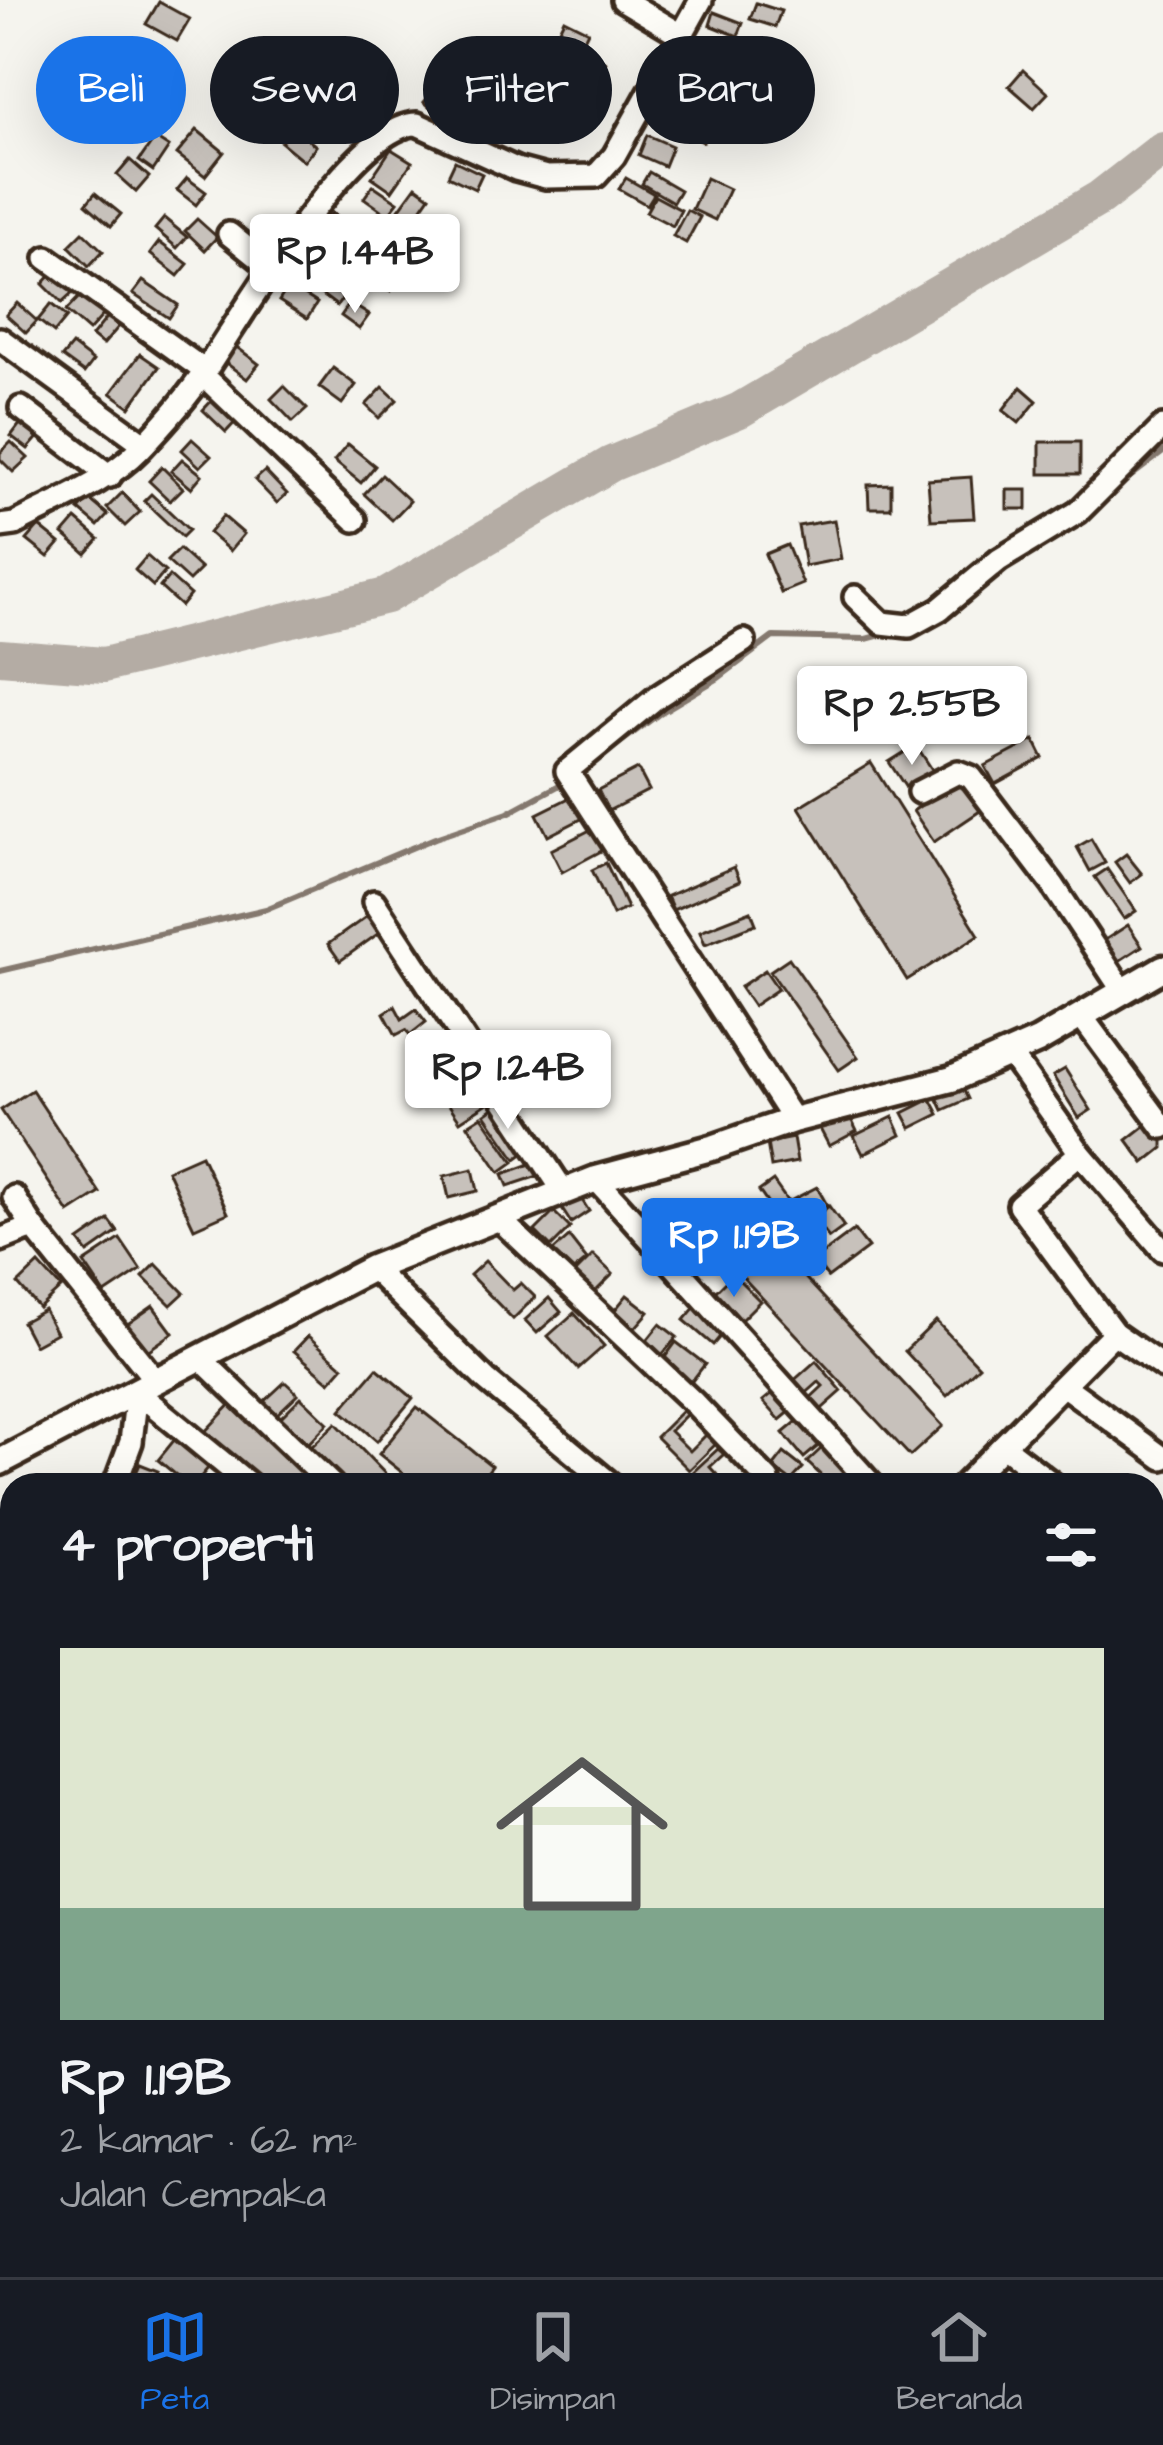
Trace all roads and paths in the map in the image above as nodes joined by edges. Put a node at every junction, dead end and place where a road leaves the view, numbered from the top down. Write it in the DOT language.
graph roads {
  1 [pos="623,0"];
  2 [pos="701,0"];
  3 [pos="679,36"];
  4 [pos="683,36"];
  5 [pos="636,118"];
  6 [pos="229,234"];
  7 [pos="47,258"];
  8 [pos="271,268"];
  9 [pos="0,339"];
  10 [pos="204,373"];
  11 [pos="21,408"];
  12 [pos="1163,427"];
  13 [pos="144,444"];
  14 [pos="110,476"];
  15 [pos="355,520"];
  16 [pos="0,526"];
  17 [pos="855,597"];
  18 [pos="744,640"];
  19 [pos="919,792"];
  20 [pos="374,902"];
  21 [pos="1163,970"];
  22 [pos="1123,991"];
  23 [pos="1082,1017"];
  24 [pos="1011,1055"];
  25 [pos="793,1120"];
  26 [pos="1163,1127"];
  27 [pos="1080,1153"];
  28 [pos="596,1179"];
  29 [pos="564,1192"];
  30 [pos="14,1197"];
  31 [pos="497,1218"];
  32 [pos="34,1227"];
  33 [pos="0,1240"];
  34 [pos="1163,1250"];
  35 [pos="373,1268"];
  36 [pos="1114,1333"];
  37 [pos="200,1358"];
  38 [pos="1163,1367"];
  39 [pos="1063,1385"];
  40 [pos="146,1386"];
  41 [pos="1003,1446"];
  42 [pos="1163,1458"];
  43 [pos="0,1462"];
  44 [pos="119,1473"];
  45 [pos="237,1473"];
  46 [pos="320,1473"];
  47 [pos="598,1473"];
  48 [pos="761,1473"];
  49 [pos="861,1473"];
  50 [pos="976,1473"];
  51 [pos="1038,1473"];
  1 -- 3 [label="street"];
  2 -- 4 [label="street"];
  5 -- 8 [label="street"];
  6 -- 8 [label="street"];
  7 -- 10 [label="street"];
  8 -- 10 [label="street"];
  9 -- 13 [label="street"];
  10 -- 13 [label="street"];
  10 -- 15 [label="street"];
  11 -- 14 [label="street"];
  12 -- 17 [label="street"];
  13 -- 14 [label="street"];
  14 -- 16 [label="street"];
  18 -- 25 [label="street"];
  19 -- 22 [label="street"];
  20 -- 29 [label="street"];
  21 -- 22 [label="street"];
  22 -- 23 [label="street"];
  23 -- 24 [label="street"];
  23 -- 26 [label="street"];
  24 -- 25 [label="street"];
  24 -- 27 [label="street"];
  25 -- 28 [label="street"];
  27 -- 34 [label="street"];
  27 -- 36 [label="street"];
  28 -- 29 [label="street"];
  28 -- 49 [label="street"];
  29 -- 31 [label="street"];
  30 -- 32 [label="street"];
  31 -- 35 [label="street"];
  31 -- 48 [label="street"];
  32 -- 33 [label="street"];
  32 -- 40 [label="street"];
  35 -- 37 [label="street"];
  35 -- 47 [label="street"];
  36 -- 38 [label="street"];
  36 -- 39 [label="street"];
  37 -- 40 [label="street"];
  37 -- 46 [label="street"];
  39 -- 41 [label="street"];
  39 -- 42 [label="street"];
  40 -- 43 [label="street"];
  40 -- 44 [label="street"];
  40 -- 45 [label="street"];
  41 -- 50 [label="street"];
  41 -- 51 [label="street"];
}
